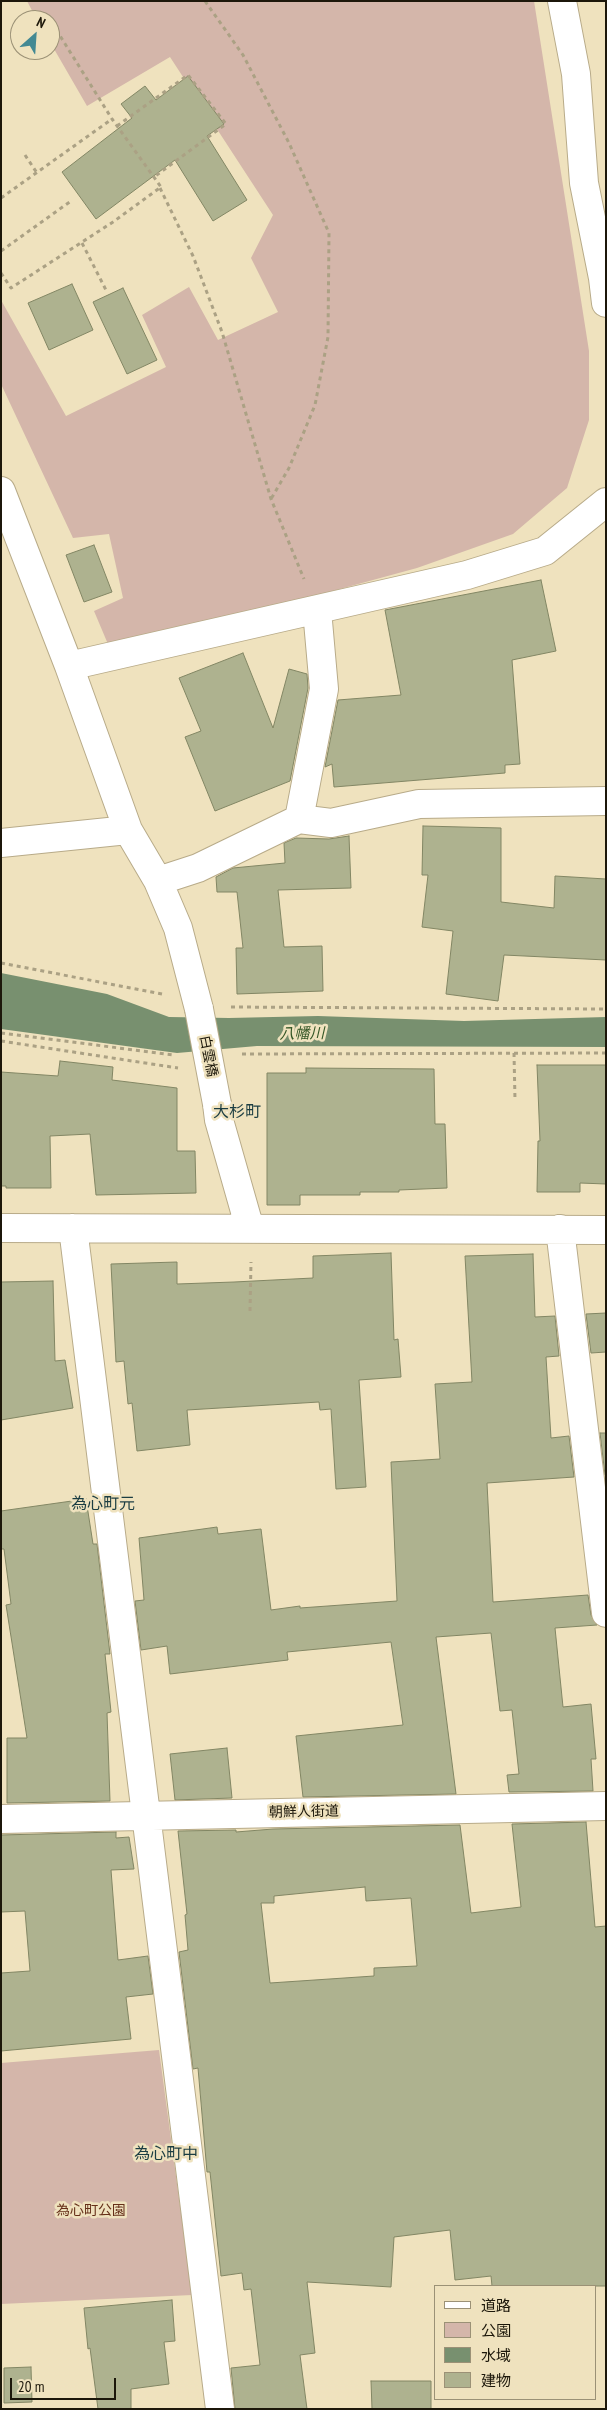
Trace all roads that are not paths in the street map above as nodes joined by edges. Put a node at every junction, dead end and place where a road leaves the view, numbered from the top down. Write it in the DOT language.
graph roads {
  1 [pos="562,1"];
  2 [pos="606,303"];
  3 [pos="1,491"];
  4 [pos="606,502"];
  5 [pos="317,610"];
  6 [pos="69,666"];
  7 [pos="606,801"];
  8 [pos="299,819"];
  9 [pos="128,830"];
  10 [pos="1,843"];
  11 [pos="158,881"];
  12 [pos="1,1228"];
  13 [pos="73,1228"];
  14 [pos="250,1229"];
  15 [pos="560,1229"];
  16 [pos="606,1230"];
  17 [pos="606,1613"];
  18 [pos="606,1806"];
  19 [pos="147,1815"];
  20 [pos="1,1818"];
  21 [pos="220,2409"];
  1 -- 2 [label="street"];
  3 -- 6 [label="street, 白雲橋"];
  4 -- 5 [label="street"];
  5 -- 6 [label="street"];
  5 -- 8 [label="street"];
  6 -- 9 [label="street, 白雲橋"];
  7 -- 8 [label="street"];
  8 -- 11 [label="street"];
  9 -- 10 [label="street"];
  9 -- 11 [label="street, 白雲橋"];
  11 -- 14 [label="street, 白雲橋, bridge"];
  12 -- 13 [label="street"];
  13 -- 14 [label="street"];
  13 -- 19 [label="street"];
  14 -- 15 [label="street"];
  15 -- 16 [label="street"];
  15 -- 17 [label="street"];
  18 -- 19 [label="street, 朝鮮人街道"];
  19 -- 20 [label="street, 朝鮮人街道"];
  19 -- 21 [label="street"];
}
